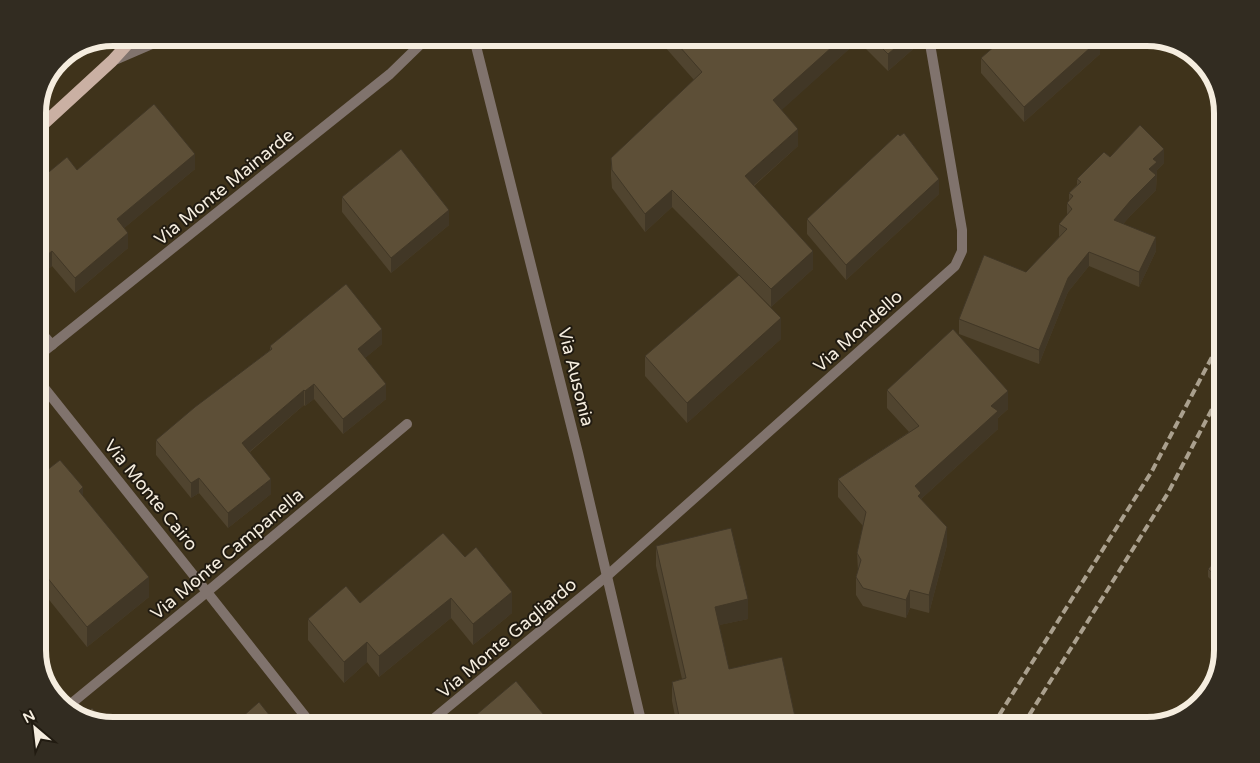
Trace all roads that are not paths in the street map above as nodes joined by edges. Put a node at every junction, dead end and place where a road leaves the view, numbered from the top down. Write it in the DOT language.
graph roads {
  1 [pos="126,46"];
  2 [pos="148,46"];
  3 [pos="419,46"];
  4 [pos="474,46"];
  5 [pos="930,46"];
  6 [pos="112,62"];
  7 [pos="46,121"];
  8 [pos="46,338"];
  9 [pos="52,345"];
  10 [pos="46,350"];
  11 [pos="46,390"];
  12 [pos="407,424"];
  13 [pos="608,575"];
  14 [pos="208,592"];
  15 [pos="72,703"];
  16 [pos="305,717"];
  17 [pos="437,717"];
  18 [pos="640,717"];
  1 -- 6 [label="main road"];
  2 -- 6 [label="street"];
  3 -- 9 [label="street, Via Monte Mainarde"];
  4 -- 13 [label="street, Via Ausonia"];
  5 -- 13 [label="street, Via Mondello"];
  6 -- 7 [label="main road"];
  8 -- 9 [label="street"];
  9 -- 10 [label="street, Via Monte Mainarde"];
  11 -- 14 [label="street, Via Monte Cairo"];
  12 -- 14 [label="street, Via Monte Campanella"];
  13 -- 17 [label="street, Via Monte Gagliardo"];
  13 -- 18 [label="street, Via Ausonia"];
  14 -- 15 [label="street, Via Monte Campanella"];
  14 -- 16 [label="street, Via Monte Cairo"];
}
